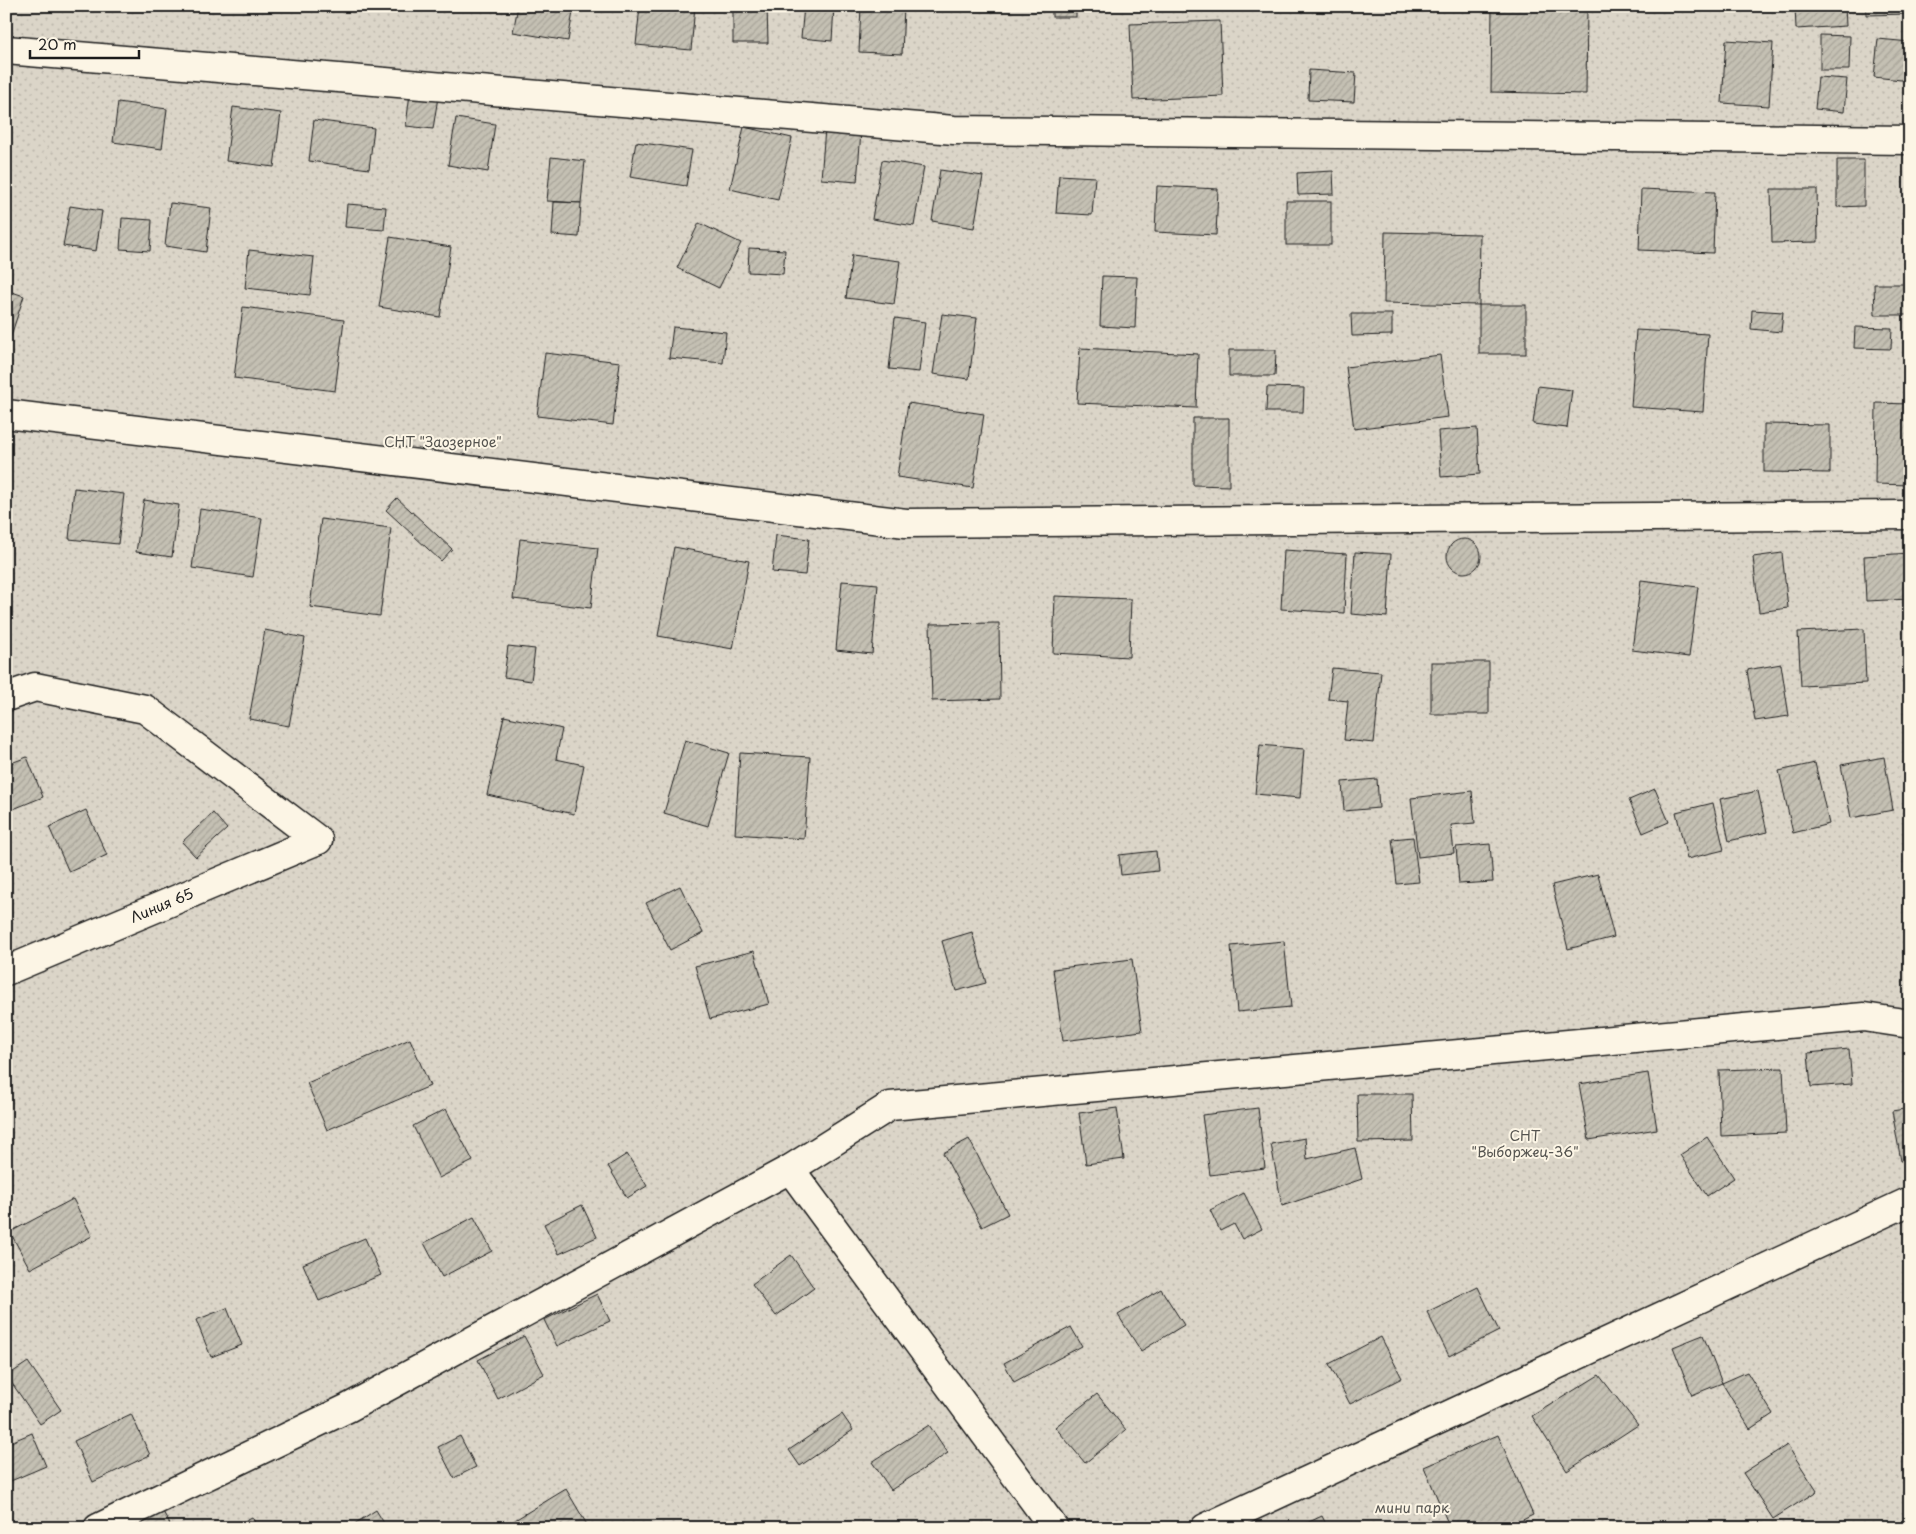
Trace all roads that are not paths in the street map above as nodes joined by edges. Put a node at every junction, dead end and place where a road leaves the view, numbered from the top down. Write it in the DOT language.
graph roads {
  1 [pos="6,50"];
  2 [pos="1910,140"];
  3 [pos="6,414"];
  4 [pos="1910,515"];
  5 [pos="6,697"];
  6 [pos="6,971"];
  7 [pos="1910,1024"];
  8 [pos="790,1169"];
  9 [pos="1910,1201"];
  10 [pos="98,1528"];
  11 [pos="1054,1528"];
  12 [pos="1205,1528"];
  1 -- 2 [label="street"];
  3 -- 4 [label="street"];
  5 -- 6 [label="street, Линия 65"];
  7 -- 8 [label="street"];
  8 -- 10 [label="street"];
  8 -- 11 [label="street"];
  9 -- 12 [label="street"];
}
